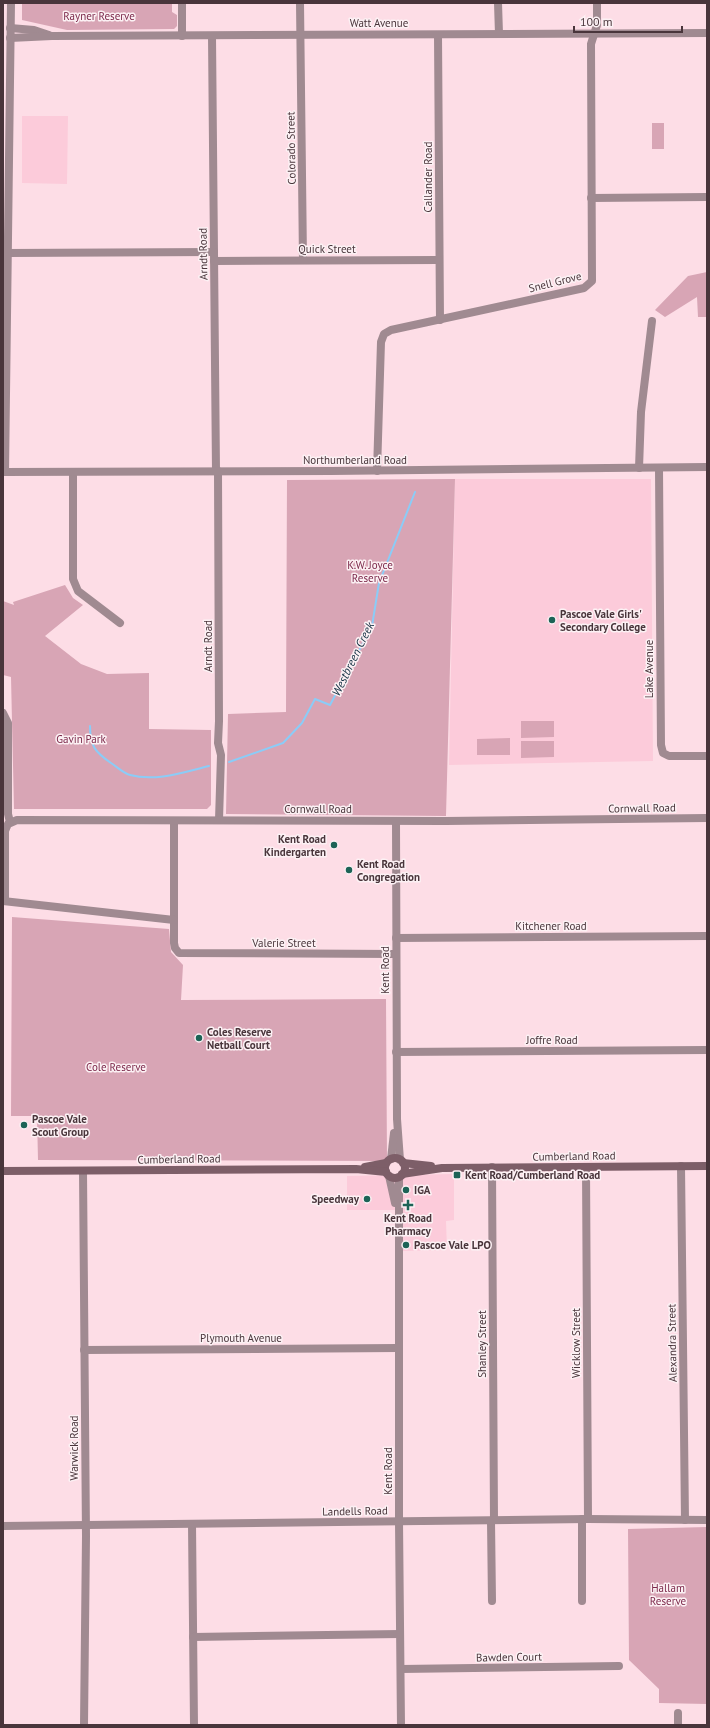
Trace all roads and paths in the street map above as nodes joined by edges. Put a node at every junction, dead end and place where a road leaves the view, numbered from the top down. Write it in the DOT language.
graph roads {
  1 [pos="11,3"];
  2 [pos="182,3"];
  3 [pos="300,3"];
  4 [pos="498,3"];
  5 [pos="597,3"];
  6 [pos="7,15"];
  7 [pos="10,28"];
  8 [pos="594,33"];
  9 [pos="707,33"];
  10 [pos="438,34"];
  11 [pos="499,34"];
  12 [pos="301,35"];
  13 [pos="52,36"];
  14 [pos="182,36"];
  15 [pos="212,36"];
  16 [pos="10,38"];
  17 [pos="6,159"];
  18 [pos="707,197"];
  19 [pos="592,198"];
  20 [pos="214,252"];
  21 [pos="7,253"];
  22 [pos="302,260"];
  23 [pos="440,260"];
  24 [pos="214,261"];
  25 [pos="5,315"];
  26 [pos="440,320"];
  27 [pos="652,321"];
  28 [pos="707,467"];
  29 [pos="639,468"];
  30 [pos="659,468"];
  31 [pos="377,470"];
  32 [pos="217,471"];
  33 [pos="4,472"];
  34 [pos="73,472"];
  35 [pos="120,622"];
  36 [pos="3,713"];
  37 [pos="707,756"];
  38 [pos="707,818"];
  39 [pos="174,820"];
  40 [pos="219,820"];
  41 [pos="396,821"];
  42 [pos="10,822"];
  43 [pos="4,901"];
  44 [pos="174,920"];
  45 [pos="707,936"];
  46 [pos="396,938"];
  47 [pos="396,954"];
  48 [pos="707,1050"];
  49 [pos="396,1052"];
  50 [pos="396,1119"];
  51 [pos="388,1161"];
  52 [pos="401,1161"];
  53 [pos="586,1166"];
  54 [pos="681,1166"];
  55 [pos="707,1166"];
  56 [pos="492,1167"];
  57 [pos="442,1168"];
  58 [pos="356,1169"];
  59 [pos="83,1171"];
  60 [pos="3,1172"];
  61 [pos="388,1174"];
  62 [pos="401,1175"];
  63 [pos="398,1217"];
  64 [pos="398,1348"];
  65 [pos="84,1350"];
  66 [pos="585,1519"];
  67 [pos="493,1520"];
  68 [pos="685,1520"];
  69 [pos="707,1520"];
  70 [pos="399,1522"];
  71 [pos="192,1524"];
  72 [pos="3,1526"];
  73 [pos="86,1526"];
  74 [pos="492,1601"];
  75 [pos="582,1601"];
  76 [pos="400,1634"];
  77 [pos="193,1637"];
  78 [pos="619,1666"];
  79 [pos="400,1669"];
  80 [pos="678,1714"];
  81 [pos="84,1725"];
  82 [pos="194,1725"];
  83 [pos="401,1725"];
  84 [pos="678,1725"];
  1 -- 6 [label="street"];
  2 -- 14 [label="street"];
  3 -- 12 [label="street, Colorado Street"];
  4 -- 11 [label="street"];
  5 -- 8 [label="street, Snell Grove"];
  6 -- 7 [label="street"];
  7 -- 13 [label="street, Watt Avenue"];
  7 -- 16 [label="street"];
  8 -- 9 [label="street, Watt Avenue"];
  8 -- 11 [label="street, Watt Avenue"];
  8 -- 19 [label="street, Snell Grove"];
  10 -- 11 [label="street, Watt Avenue"];
  10 -- 12 [label="street, Watt Avenue"];
  10 -- 23 [label="street, Callander Road"];
  12 -- 15 [label="street, Watt Avenue"];
  12 -- 22 [label="street, Colorado Street"];
  13 -- 14 [label="street, Watt Avenue"];
  13 -- 16 [label="street, Watt Avenue"];
  14 -- 15 [label="street, Watt Avenue"];
  15 -- 20 [label="street, Arndt Road"];
  16 -- 17 [label="street"];
  17 -- 21 [label="street"];
  18 -- 19 [label="street"];
  19 -- 26 [label="street, Snell Grove"];
  20 -- 21 [label="street"];
  20 -- 24 [label="street, Arndt Road"];
  21 -- 25 [label="street"];
  22 -- 23 [label="street, Quick Street"];
  22 -- 24 [label="street, Quick Street"];
  23 -- 26 [label="street, Callander Road"];
  24 -- 32 [label="street, Arndt Road"];
  25 -- 33 [label="street"];
  26 -- 31 [label="street, Snell Grove"];
  27 -- 29 [label="street"];
  28 -- 30 [label="street, Northumberland Road"];
  29 -- 30 [label="street, Northumberland Road"];
  29 -- 31 [label="street, Northumberland Road"];
  30 -- 37 [label="street, Lake Avenue"];
  31 -- 32 [label="street, Northumberland Road"];
  32 -- 34 [label="street, Northumberland Road"];
  32 -- 40 [label="street, Arndt Road"];
  33 -- 34 [label="street, Northumberland Road"];
  34 -- 35 [label="street"];
  36 -- 42 [label="street"];
  38 -- 41 [label="street, Cornwall Road"];
  39 -- 40 [label="street, Cornwall Road"];
  39 -- 42 [label="street, Cornwall Road"];
  39 -- 44 [label="street"];
  40 -- 41 [label="street, Cornwall Road"];
  41 -- 46 [label="street, Kent Road"];
  42 -- 43 [label="street"];
  43 -- 44 [label="street"];
  44 -- 47 [label="street, Valerie Street"];
  45 -- 46 [label="street, Kitchener Road"];
  46 -- 47 [label="street, Kent Road"];
  47 -- 49 [label="street, Kent Road"];
  48 -- 49 [label="street, Joffre Road"];
  49 -- 50 [label="street, Kent Road"];
  50 -- 51 [label="street, Kent Road"];
  50 -- 52 [label="street, Kent Road"];
  51 -- 52 [label="main road"];
  51 -- 58 [label="main road, Cumberland Road"];
  51 -- 61 [label="main road"];
  52 -- 57 [label="main road, Cumberland Road"];
  52 -- 62 [label="main road"];
  53 -- 54 [label="main road, Cumberland Road"];
  53 -- 56 [label="main road, Cumberland Road"];
  53 -- 66 [label="street, Wicklow Street"];
  54 -- 55 [label="main road, Cumberland Road"];
  54 -- 68 [label="street, Alexandra Street"];
  56 -- 57 [label="main road, Cumberland Road"];
  56 -- 67 [label="street, Shanley Street"];
  57 -- 62 [label="main road, Cumberland Road"];
  58 -- 59 [label="main road, Cumberland Road"];
  58 -- 61 [label="main road, Cumberland Road"];
  59 -- 60 [label="main road, Cumberland Road"];
  59 -- 65 [label="street, Warwick Road"];
  61 -- 62 [label="main road"];
  61 -- 63 [label="street, Kent Road"];
  62 -- 63 [label="street, Kent Road"];
  63 -- 64 [label="street, Kent Road"];
  64 -- 65 [label="street, Plymouth Avenue"];
  64 -- 70 [label="street, Kent Road"];
  65 -- 73 [label="street, Warwick Road"];
  66 -- 67 [label="street, Landells Road"];
  66 -- 68 [label="street, Landells Road"];
  66 -- 75 [label="street, Wicklow Street"];
  67 -- 70 [label="street, Landells Road"];
  67 -- 74 [label="street, Shanley Street"];
  68 -- 69 [label="street, Landells Road"];
  70 -- 71 [label="street, Landells Road"];
  70 -- 76 [label="street, Kent Road"];
  71 -- 73 [label="street, Landells Road"];
  71 -- 77 [label="street"];
  72 -- 73 [label="street, Landells Road"];
  73 -- 81 [label="street, Warwick Road"];
  76 -- 77 [label="street"];
  76 -- 79 [label="street, Kent Road"];
  77 -- 82 [label="street"];
  78 -- 79 [label="street, Bawden Court"];
  79 -- 83 [label="street, Kent Road"];
  80 -- 84 [label="street"];
}
